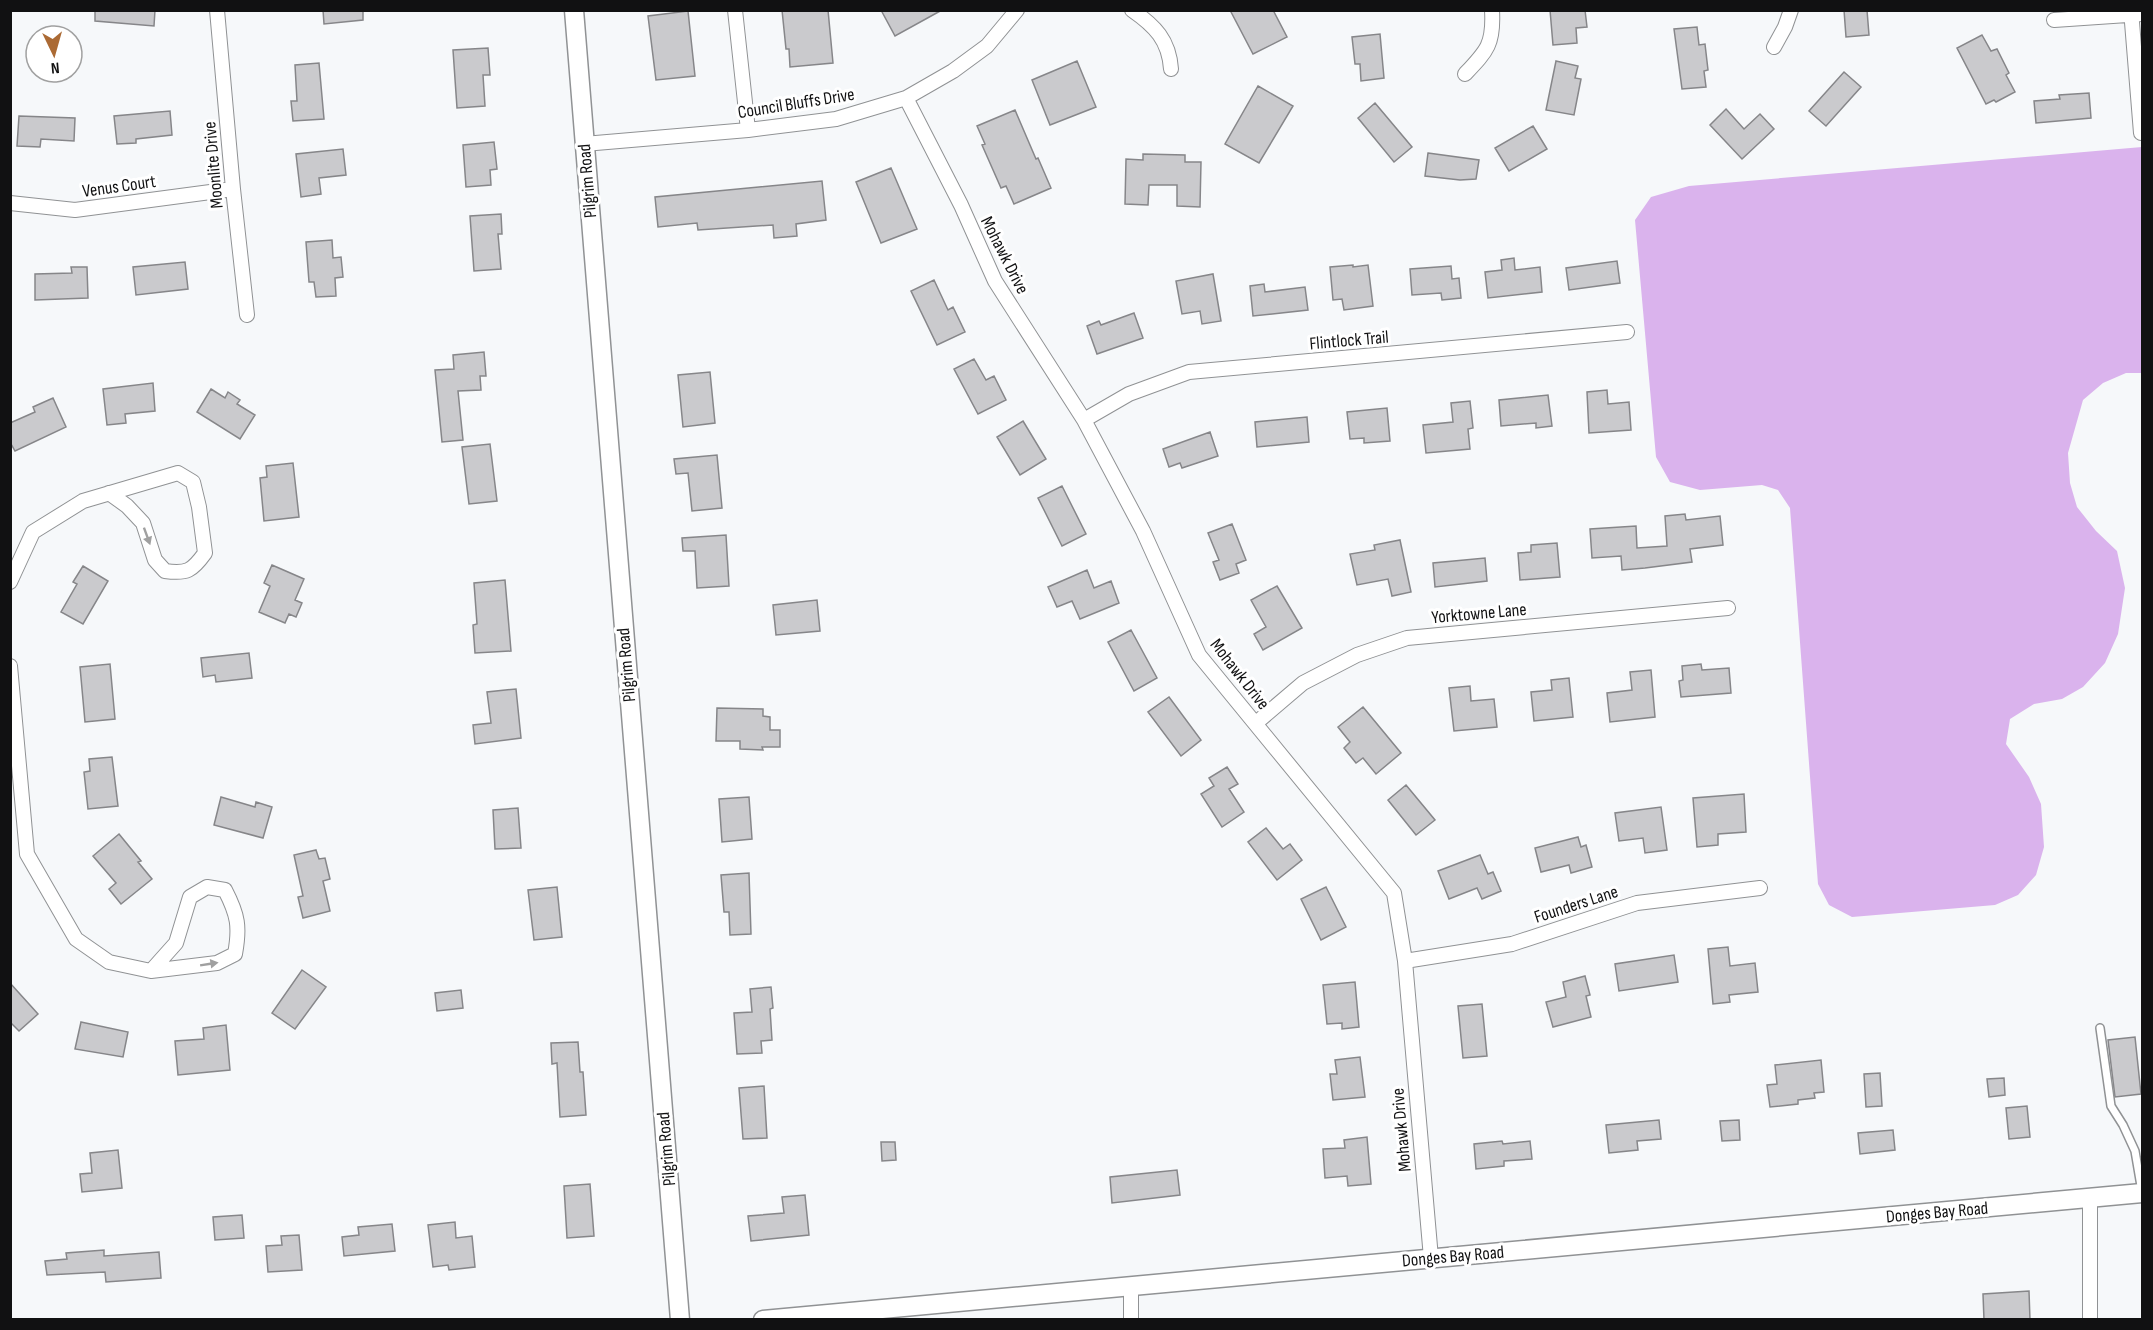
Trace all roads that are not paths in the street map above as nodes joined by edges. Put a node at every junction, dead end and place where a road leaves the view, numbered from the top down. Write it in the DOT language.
graph roads {
  1 [pos="217,10"];
  2 [pos="574,10"];
  3 [pos="735,10"];
  4 [pos="1017,10"];
  5 [pos="1132,10"];
  6 [pos="1492,10"];
  7 [pos="1791,10"];
  8 [pos="2135,13"];
  9 [pos="2054,20"];
  10 [pos="1774,47"];
  11 [pos="1171,69"];
  12 [pos="1465,74"];
  13 [pos="906,98"];
  14 [pos="748,130"];
  15 [pos="2141,133"];
  16 [pos="584,144"];
  17 [pos="233,189"];
  18 [pos="10,203"];
  19 [pos="247,315"];
  20 [pos="1627,332"];
  21 [pos="1084,420"];
  22 [pos="109,493"];
  23 [pos="10,582"];
  24 [pos="1728,608"];
  25 [pos="10,666"];
  26 [pos="13,723"];
  27 [pos="1256,723"];
  28 [pos="14,750"];
  29 [pos="1760,888"];
  30 [pos="1405,961"];
  31 [pos="151,971"];
  32 [pos="2100,1028"];
  33 [pos="2142,1193"];
  34 [pos="2090,1198"];
  35 [pos="1431,1258"];
  36 [pos="1131,1286"];
  37 [pos="680,1320"];
  38 [pos="763,1320"];
  39 [pos="1131,1320"];
  40 [pos="2090,1320"];
  1 -- 17 [label="street, Moonlite Drive"];
  2 -- 16 [label="street, Pilgrim Road"];
  3 -- 14 [label="street"];
  4 -- 13 [label="street, Council Bluffs Drive"];
  5 -- 11 [label="street"];
  6 -- 12 [label="street"];
  7 -- 10 [label="street"];
  8 -- 9 [label="street"];
  8 -- 15 [label="street"];
  13 -- 14 [label="street, Council Bluffs Drive"];
  13 -- 21 [label="street, Mohawk Drive"];
  14 -- 16 [label="street, Council Bluffs Drive"];
  16 -- 37 [label="street, Pilgrim Road"];
  17 -- 18 [label="street, Venus Court"];
  17 -- 19 [label="street, Moonlite Drive"];
  20 -- 21 [label="street, Flintlock Trail"];
  21 -- 27 [label="street, Mohawk Drive"];
  22 -- 22 [label="street, one-way"];
  22 -- 23 [label="street"];
  24 -- 27 [label="street, Yorktowne Lane"];
  25 -- 26 [label="street"];
  26 -- 28 [label="street"];
  27 -- 30 [label="street, Mohawk Drive"];
  28 -- 31 [label="street"];
  29 -- 30 [label="street, Founders Lane"];
  30 -- 35 [label="street, Mohawk Drive"];
  31 -- 31 [label="street, one-way"];
  32 -- 33 [label="lane"];
  33 -- 34 [label="street, Donges Bay Road"];
  34 -- 35 [label="street, Donges Bay Road"];
  34 -- 40 [label="street"];
  35 -- 36 [label="street, Donges Bay Road"];
  36 -- 38 [label="street, Donges Bay Road"];
  36 -- 39 [label="street"];
}
